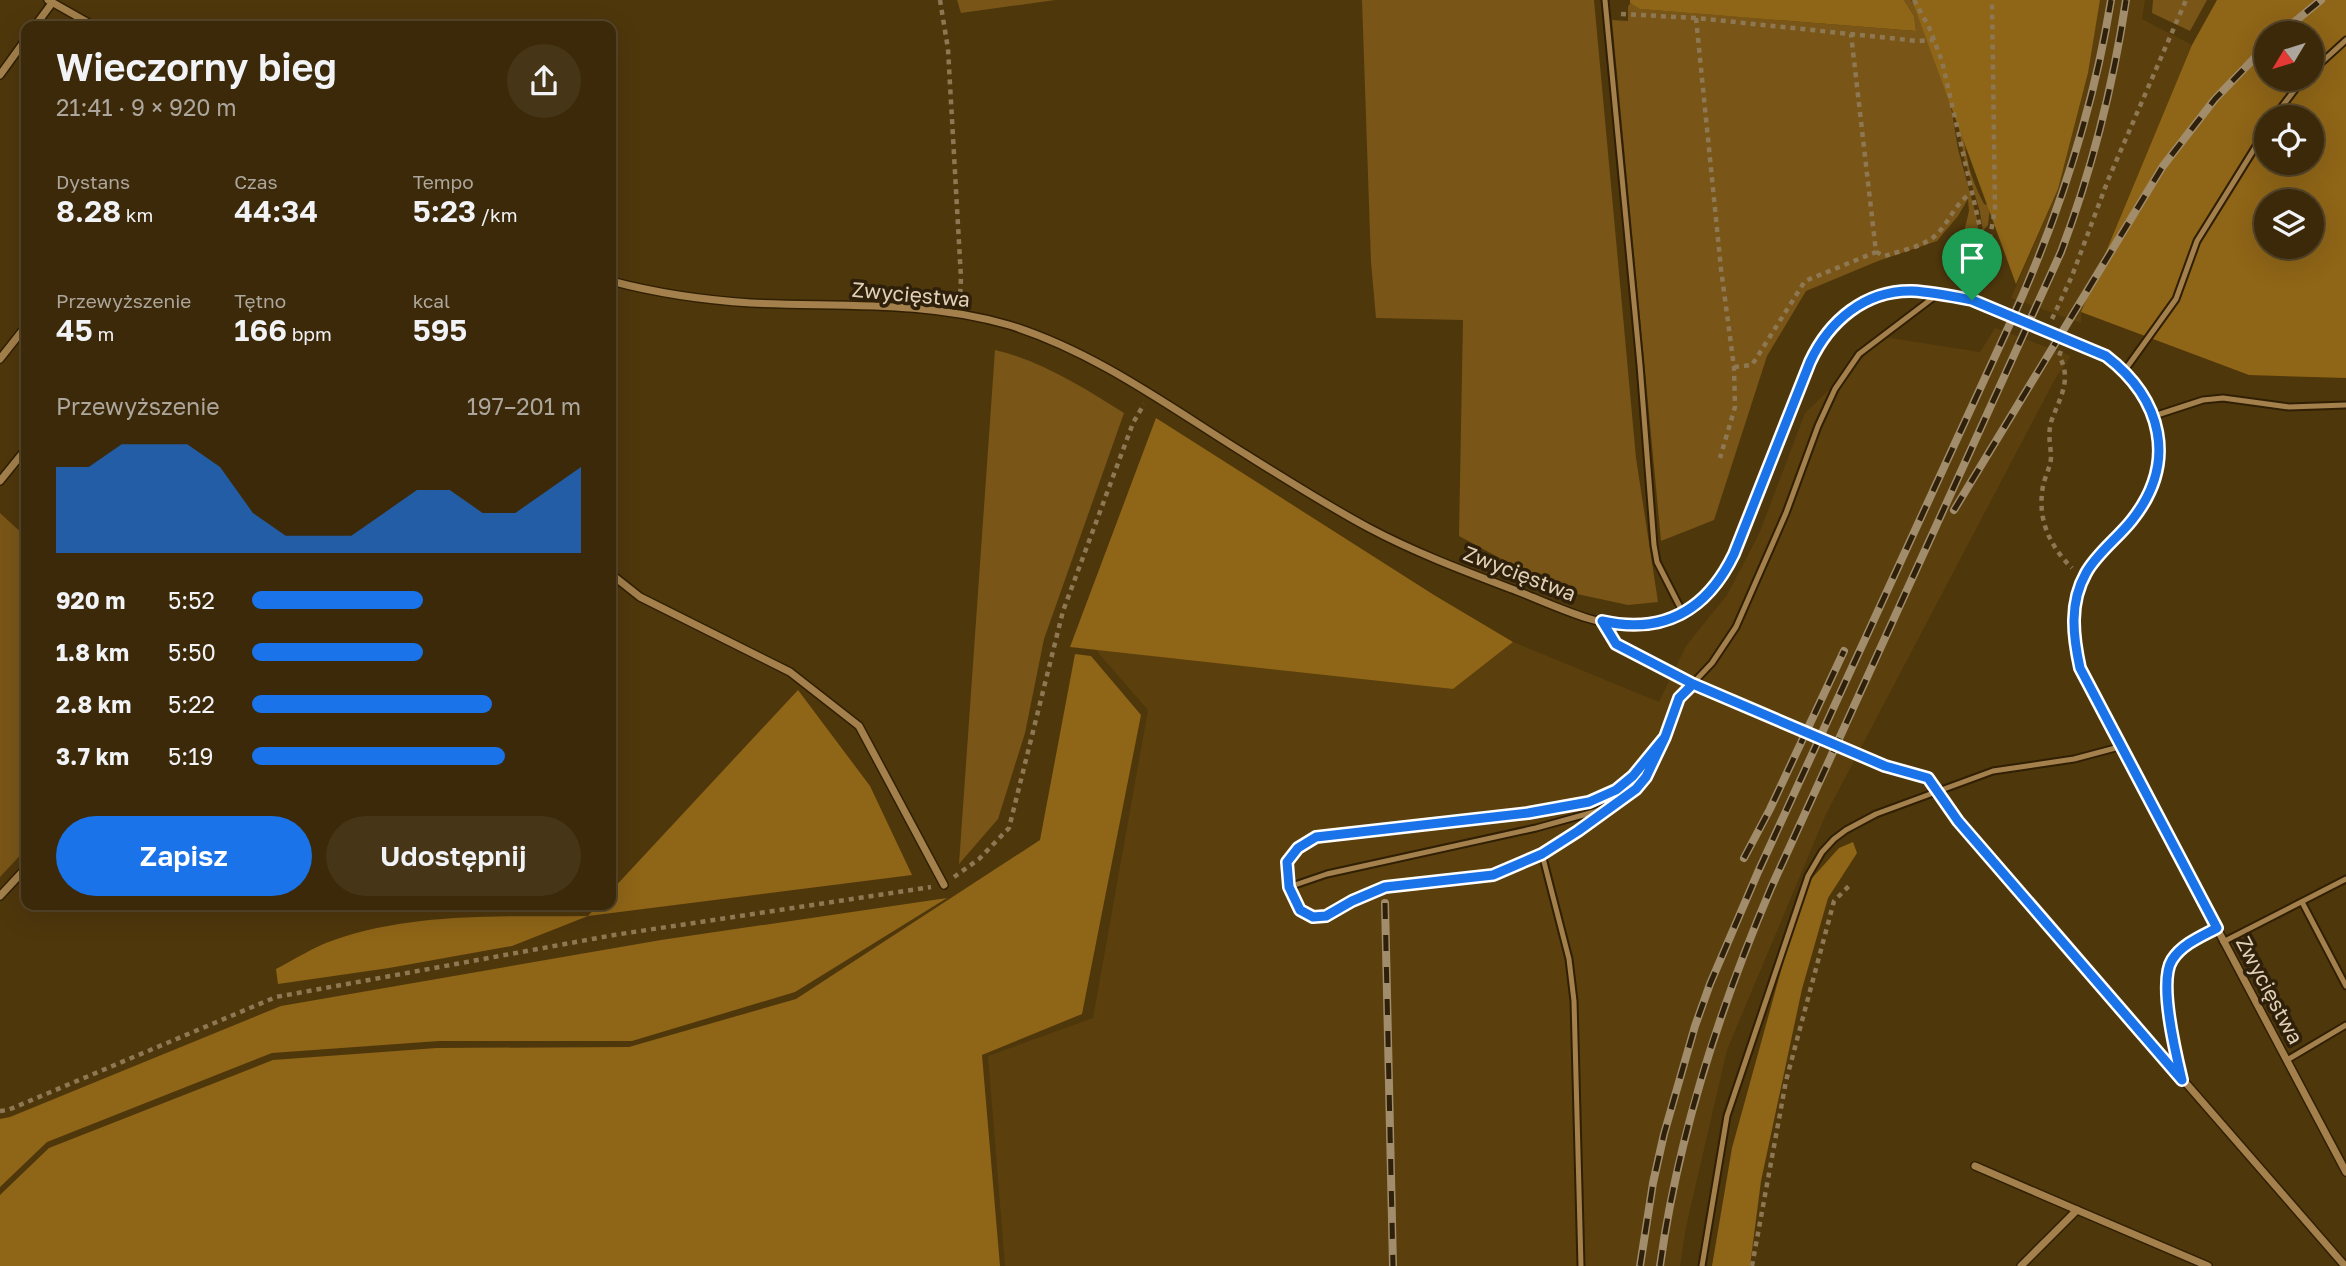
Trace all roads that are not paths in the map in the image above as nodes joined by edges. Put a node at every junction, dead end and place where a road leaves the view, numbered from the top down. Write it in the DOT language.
graph roads {
  1 [pos="1605,0"];
  2 [pos="50,1"];
  3 [pos="38,21"];
  4 [pos="85,21"];
  5 [pos="2346,40"];
  6 [pos="21,46"];
  7 [pos="2324,60"];
  8 [pos="0,75"];
  9 [pos="2294,91"];
  10 [pos="2283,105"];
  11 [pos="2254,149"];
  12 [pos="616,282"];
  13 [pos="1938,294"];
  14 [pos="21,332"];
  15 [pos="0,359"];
  16 [pos="2124,370"];
  17 [pos="2346,405"];
  18 [pos="2154,416"];
  19 [pos="21,455"];
  20 [pos="0,481"];
  21 [pos="616,577"];
  22 [pos="1683,613"];
  23 [pos="1665,737"];
  24 [pos="2123,746"];
  25 [pos="1628,797"];
  26 [pos="1958,821"];
  27 [pos="1542,854"];
  28 [pos="21,873"];
  29 [pos="2346,879"];
  30 [pos="944,885"];
  31 [pos="1289,887"];
  32 [pos="0,896"];
  33 [pos="2302,902"];
  34 [pos="2223,942"];
  35 [pos="2346,986"];
  36 [pos="2346,1025"];
  37 [pos="2287,1060"];
  38 [pos="1975,1167"];
  39 [pos="2345,1168"];
  40 [pos="2077,1210"];
  41 [pos="1581,1266"];
  42 [pos="1702,1266"];
  43 [pos="2021,1266"];
  44 [pos="2208,1266"];
  45 [pos="2345,1266"];
  1 -- 22 [label="lane"];
  2 -- 3 [label="street"];
  2 -- 4 [label="street"];
  5 -- 7 [label="lane"];
  6 -- 8 [label="street"];
  9 -- 10 [label="lane"];
  11 -- 16 [label="lane"];
  12 -- 22 [label="street, Zwycięstwa"];
  13 -- 16 [label="street, Zwycięstwa"];
  13 -- 22 [label="street, Zwycięstwa"];
  13 -- 23 [label="lane"];
  14 -- 15 [label="street"];
  16 -- 18 [label="street, Zwycięstwa"];
  17 -- 18 [label="lane"];
  18 -- 24 [label="street, Zwycięstwa"];
  19 -- 20 [label="street"];
  21 -- 30 [label="street"];
  23 -- 25 [label="lane"];
  23 -- 31 [label="lane"];
  24 -- 34 [label="street, Zwycięstwa"];
  24 -- 42 [label="lane"];
  25 -- 27 [label="lane"];
  25 -- 31 [label="lane"];
  26 -- 45 [label="street"];
  27 -- 31 [label="lane"];
  27 -- 41 [label="lane"];
  28 -- 32 [label="street"];
  29 -- 33 [label="lane"];
  33 -- 34 [label="lane"];
  33 -- 35 [label="lane"];
  34 -- 37 [label="street, Zwycięstwa"];
  36 -- 37 [label="lane"];
  37 -- 39 [label="street, Zwycięstwa"];
  38 -- 40 [label="street"];
  40 -- 43 [label="street"];
  40 -- 44 [label="street"];
}
